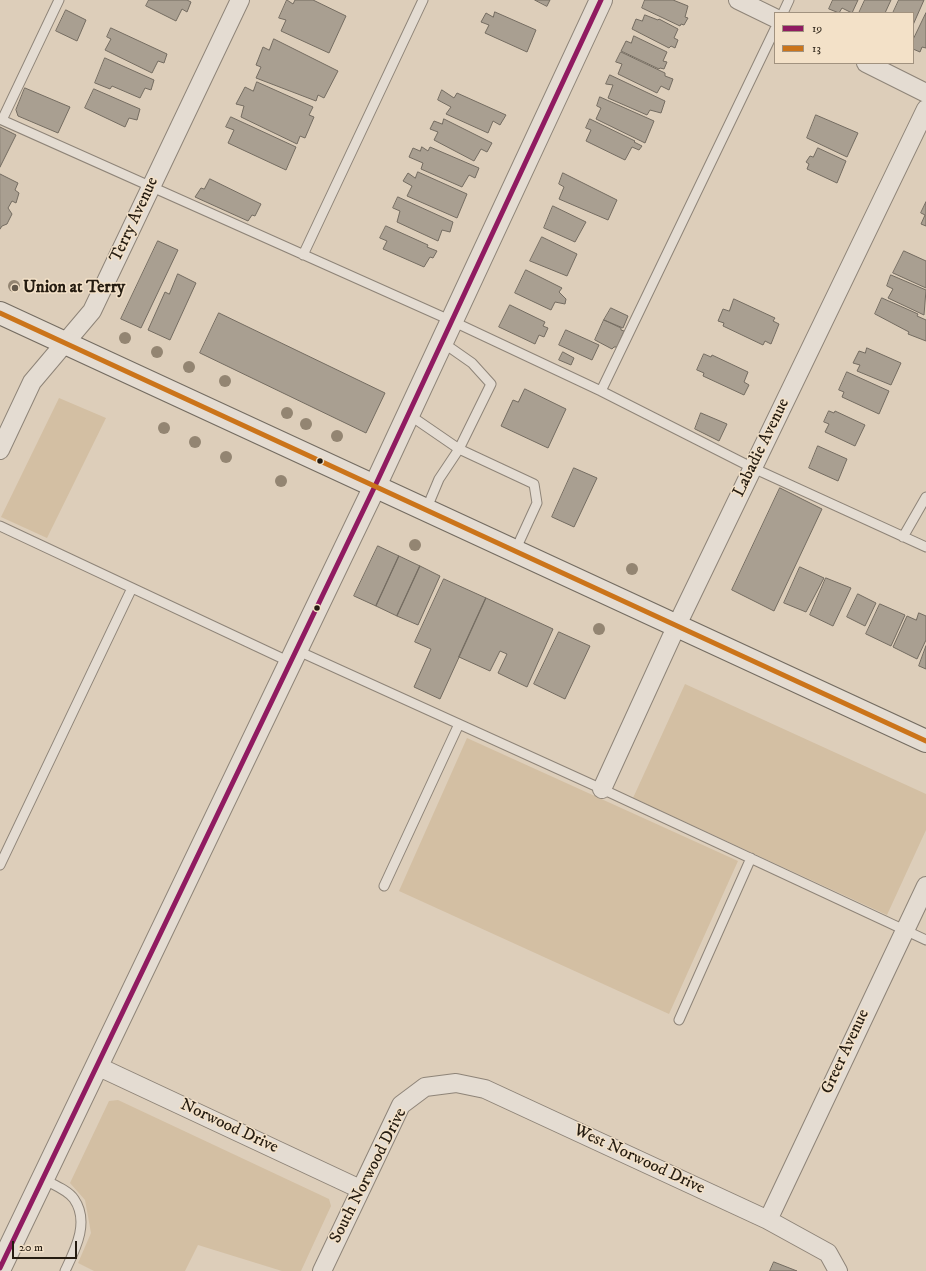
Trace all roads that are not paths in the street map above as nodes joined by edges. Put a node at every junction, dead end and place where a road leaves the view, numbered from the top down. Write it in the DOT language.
graph roads {
  1 [pos="59,0"];
  2 [pos="240,0"];
  3 [pos="423,0"];
  4 [pos="601,0"];
  5 [pos="738,0"];
  6 [pos="789,0"];
  7 [pos="783,12"];
  8 [pos="774,18"];
  9 [pos="774,31"];
  10 [pos="868,64"];
  11 [pos="926,93"];
  12 [pos="926,109"];
  13 [pos="151,186"];
  14 [pos="303,255"];
  15 [pos="0,313"];
  16 [pos="452,321"];
  17 [pos="64,342"];
  18 [pos="442,342"];
  19 [pos="601,391"];
  20 [pos="408,414"];
  21 [pos="459,449"];
  22 [pos="0,450"];
  23 [pos="753,468"];
  24 [pos="374,486"];
  25 [pos="926,497"];
  26 [pos="426,510"];
  27 [pos="0,526"];
  28 [pos="904,537"];
  29 [pos="926,547"];
  30 [pos="515,551"];
  31 [pos="132,588"];
  32 [pos="677,625"];
  33 [pos="293,656"];
  34 [pos="459,724"];
  35 [pos="926,741"];
  36 [pos="602,789"];
  37 [pos="751,858"];
  38 [pos="0,865"];
  39 [pos="384,886"];
  40 [pos="926,886"];
  41 [pos="904,929"];
  42 [pos="926,940"];
  43 [pos="679,1020"];
  44 [pos="97,1066"];
  45 [pos="425,1087"];
  46 [pos="43,1179"];
  47 [pos="360,1189"];
  48 [pos="768,1220"];
  49 [pos="0,1268"];
  50 [pos="65,1271"];
  51 [pos="322,1271"];
  52 [pos="838,1271"];
  1 -- 13 [label="lane"];
  2 -- 13 [label="street, Terry Avenue"];
  3 -- 14 [label="lane"];
  4 -- 16 [label="street"];
  5 -- 8 [label="street"];
  6 -- 7 [label="lane"];
  9 -- 19 [label="lane"];
  10 -- 11 [label="street"];
  12 -- 23 [label="street, Labadie Avenue"];
  13 -- 14 [label="lane"];
  13 -- 17 [label="street, Terry Avenue"];
  14 -- 16 [label="lane"];
  15 -- 17 [label="street"];
  16 -- 18 [label="street"];
  16 -- 19 [label="lane"];
  17 -- 22 [label="street, Terry Avenue"];
  17 -- 24 [label="street"];
  18 -- 20 [label="street"];
  18 -- 21 [label="lane"];
  19 -- 23 [label="lane"];
  20 -- 21 [label="lane"];
  20 -- 24 [label="street"];
  21 -- 26 [label="lane"];
  21 -- 30 [label="lane"];
  23 -- 28 [label="lane"];
  23 -- 32 [label="street, Labadie Avenue"];
  24 -- 26 [label="street"];
  24 -- 33 [label="street"];
  25 -- 28 [label="lane"];
  26 -- 30 [label="street"];
  27 -- 31 [label="lane"];
  28 -- 29 [label="lane"];
  30 -- 32 [label="street"];
  31 -- 33 [label="lane"];
  31 -- 38 [label="lane"];
  32 -- 35 [label="street"];
  32 -- 36 [label="street, Labadie Avenue"];
  33 -- 34 [label="lane"];
  33 -- 44 [label="street"];
  34 -- 36 [label="lane"];
  34 -- 39 [label="lane"];
  36 -- 37 [label="lane"];
  37 -- 41 [label="lane"];
  37 -- 43 [label="lane"];
  40 -- 41 [label="street, Greer Avenue"];
  41 -- 42 [label="lane"];
  41 -- 48 [label="street, Greer Avenue"];
  44 -- 46 [label="street"];
  44 -- 47 [label="street, Norwood Drive"];
  45 -- 47 [label="street, South Norwood Drive"];
  45 -- 48 [label="street, West Norwood Drive"];
  46 -- 49 [label="street"];
  46 -- 50 [label="lane"];
  47 -- 51 [label="street, South Norwood Drive"];
  48 -- 52 [label="street, West Norwood Drive"];
}
